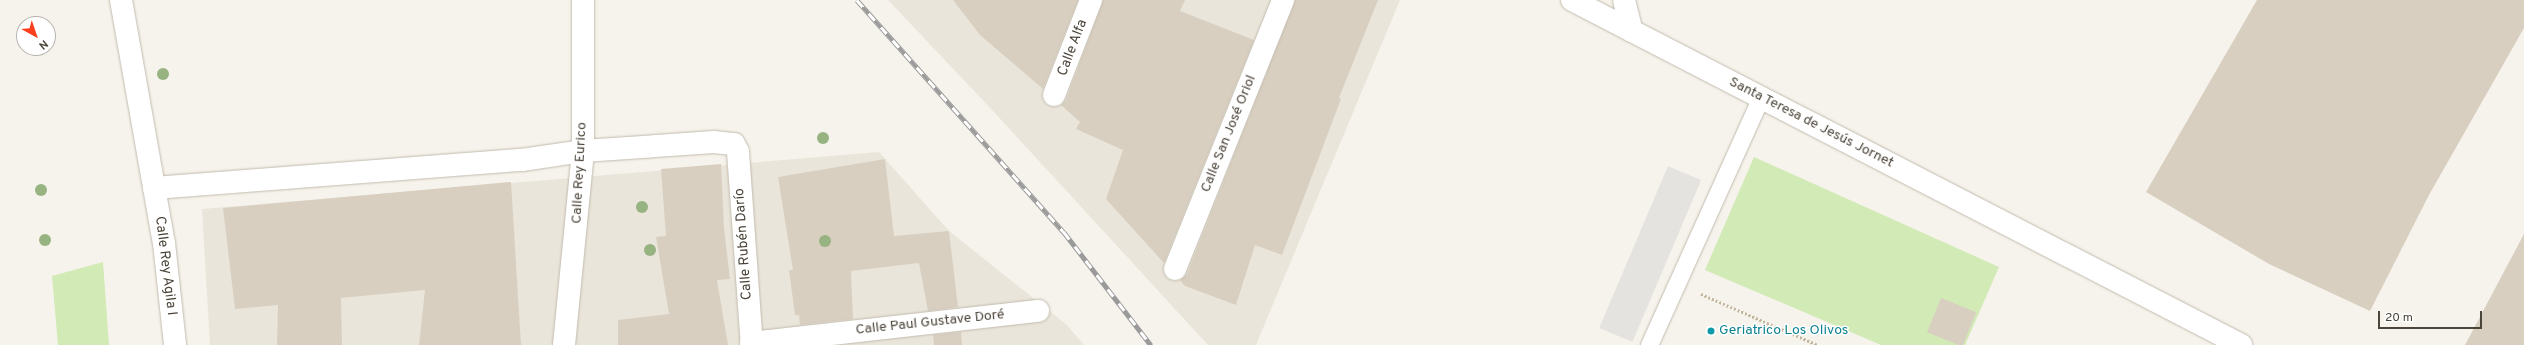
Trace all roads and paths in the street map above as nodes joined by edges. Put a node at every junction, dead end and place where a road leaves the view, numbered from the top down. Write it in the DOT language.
graph roads {
  1 [pos="121,0"];
  2 [pos="583,0"];
  3 [pos="1091,0"];
  4 [pos="1283,0"];
  5 [pos="1572,0"];
  6 [pos="1624,0"];
  7 [pos="1632,31"];
  8 [pos="1054,95"];
  9 [pos="1761,97"];
  10 [pos="583,151"];
  11 [pos="154,188"];
  12 [pos="1176,269"];
  13 [pos="1677,283"];
  14 [pos="1038,311"];
  15 [pos="752,344"];
  16 [pos="175,345"];
  17 [pos="564,345"];
  18 [pos="1649,345"];
  19 [pos="1818,345"];
  20 [pos="2241,345"];
  1 -- 11 [label="street, Calle Rey Agila I"];
  2 -- 10 [label="street, Calle Rey Eurico"];
  3 -- 8 [label="street, Calle Alfa"];
  4 -- 12 [label="street, Calle San José Oriol"];
  5 -- 7 [label="street, Santa Teresa de Jesús Jornet"];
  6 -- 7 [label="street"];
  7 -- 9 [label="street, Santa Teresa de Jesús Jornet"];
  9 -- 13 [label="lane"];
  9 -- 20 [label="street, Santa Teresa de Jesús Jornet"];
  10 -- 11 [label="street"];
  10 -- 15 [label="street, Calle Rubén Darío"];
  10 -- 17 [label="street, Calle Rey Eurico"];
  11 -- 16 [label="street, Calle Rey Agila I"];
  13 -- 18 [label="lane"];
  13 -- 19 [label="path"];
  14 -- 15 [label="street, Calle Paul Gustave Doré"];
}
